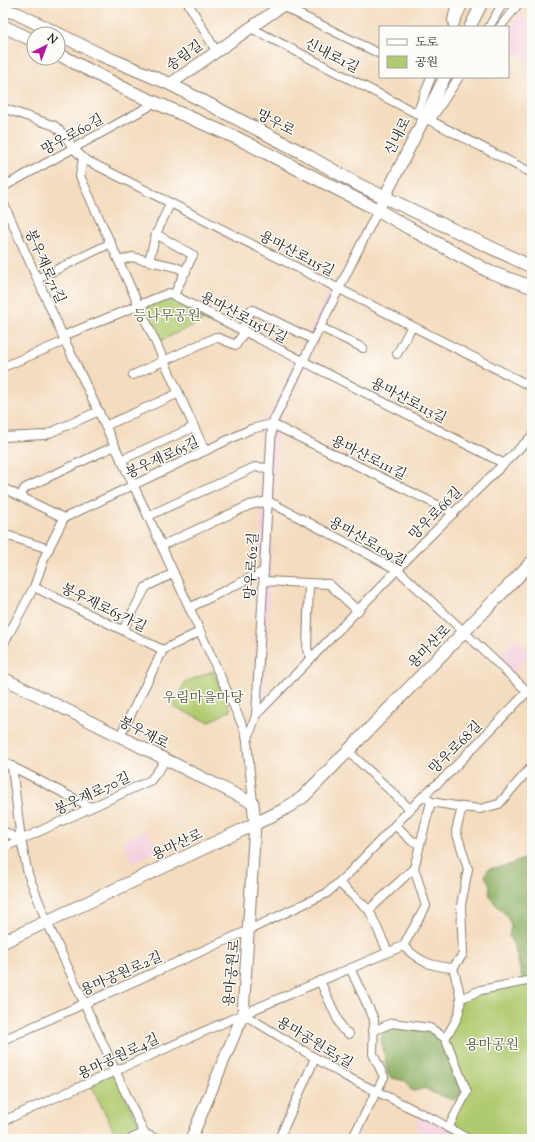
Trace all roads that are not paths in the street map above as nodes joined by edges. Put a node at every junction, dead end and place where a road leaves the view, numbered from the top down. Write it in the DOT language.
graph roads {
  1 [pos="188,3"];
  2 [pos="456,3"];
  3 [pos="464,3"];
  4 [pos="482,3"];
  5 [pos="503,3"];
  6 [pos="519,3"];
  7 [pos="284,4"];
  8 [pos="3,10"];
  9 [pos="3,26"];
  10 [pos="452,26"];
  11 [pos="452,26"];
  12 [pos="470,26"];
  13 [pos="490,26"];
  14 [pos="501,26"];
  15 [pos="250,27"];
  16 [pos="26,38"];
  17 [pos="216,50"];
  18 [pos="379,53"];
  19 [pos="66,58"];
  20 [pos="428,78"];
  21 [pos="444,78"];
  22 [pos="458,78"];
  23 [pos="170,84"];
  24 [pos="153,102"];
  25 [pos="3,108"];
  26 [pos="424,118"];
  27 [pos="73,148"];
  28 [pos="83,158"];
  29 [pos="532,173"];
  30 [pos="3,187"];
  31 [pos="384,198"];
  32 [pos="3,202"];
  33 [pos="170,204"];
  34 [pos="378,210"];
  35 [pos="156,234"];
  36 [pos="111,243"];
  37 [pos="119,261"];
  38 [pos="149,261"];
  39 [pos="532,267"];
  40 [pos="186,272"];
  41 [pos="37,279"];
  42 [pos="532,287"];
  43 [pos="339,289"];
  44 [pos="174,295"];
  45 [pos="139,304"];
  46 [pos="412,326"];
  47 [pos="320,327"];
  48 [pos="243,331"];
  49 [pos="64,339"];
  50 [pos="314,340"];
  51 [pos="363,348"];
  52 [pos="397,354"];
  53 [pos="164,360"];
  54 [pos="303,361"];
  55 [pos="3,367"];
  56 [pos="133,375"];
  57 [pos="532,386"];
  58 [pos="179,393"];
  59 [pos="99,411"];
  60 [pos="272,424"];
  61 [pos="105,426"];
  62 [pos="194,426"];
  63 [pos="532,436"];
  64 [pos="3,437"];
  65 [pos="115,446"];
  66 [pos="205,451"];
  67 [pos="121,460"];
  68 [pos="503,463"];
  69 [pos="269,468"];
  70 [pos="133,484"];
  71 [pos="3,488"];
  72 [pos="20,496"];
  73 [pos="268,501"];
  74 [pos="454,513"];
  75 [pos="148,516"];
  76 [pos="64,518"];
  77 [pos="3,534"];
  78 [pos="161,546"];
  79 [pos="49,549"];
  80 [pos="532,562"];
  81 [pos="398,570"];
  82 [pos="264,571"];
  83 [pos="174,573"];
  84 [pos="264,581"];
  85 [pos="309,583"];
  86 [pos="34,587"];
  87 [pos="189,608"];
  88 [pos="358,611"];
  89 [pos="123,630"];
  90 [pos="199,632"];
  91 [pos="465,632"];
  92 [pos="3,645"];
  93 [pos="163,650"];
  94 [pos="312,657"];
  95 [pos="3,678"];
  96 [pos="530,689"];
  97 [pos="256,715"];
  98 [pos="120,736"];
  99 [pos="247,742"];
  100 [pos="348,751"];
  101 [pos="166,760"];
  102 [pos="3,762"];
  103 [pos="12,766"];
  104 [pos="532,766"];
  105 [pos="424,795"];
  106 [pos="431,802"];
  107 [pos="253,803"];
  108 [pos="91,807"];
  109 [pos="462,807"];
  110 [pos="410,809"];
  111 [pos="255,824"];
  112 [pos="395,825"];
  113 [pos="3,831"];
  114 [pos="21,840"];
  115 [pos="420,843"];
  116 [pos="3,848"];
  117 [pos="414,868"];
  118 [pos="339,883"];
  119 [pos="369,910"];
  120 [pos="47,922"];
  121 [pos="249,930"];
  122 [pos="3,942"];
  123 [pos="403,946"];
  124 [pos="388,952"];
  125 [pos="350,968"];
  126 [pos="453,968"];
  127 [pos="532,980"];
  128 [pos="320,981"];
  129 [pos="462,998"];
  130 [pos="84,1003"];
  131 [pos="243,1014"];
  132 [pos="373,1031"];
  133 [pos="349,1034"];
  134 [pos="445,1038"];
  135 [pos="3,1040"];
  136 [pos="315,1058"];
  137 [pos="114,1071"];
  138 [pos="375,1092"];
  139 [pos="3,1122"];
  140 [pos="448,1128"];
  141 [pos="144,1133"];
  142 [pos="131,1139"];
  143 [pos="156,1139"];
  144 [pos="191,1139"];
  145 [pos="279,1139"];
  146 [pos="352,1139"];
  147 [pos="468,1139"];
  1 -- 17 [label="street, 송림길"];
  2 -- 10 [label="street"];
  3 -- 11 [label="street"];
  4 -- 12 [label="street"];
  5 -- 13 [label="street"];
  6 -- 14 [label="street"];
  7 -- 15 [label="street, 송림길"];
  7 -- 18 [label="street"];
  8 -- 23 [label="main road, 망우로"];
  9 -- 16 [label="main road"];
  15 -- 17 [label="street, 송림길"];
  15 -- 26 [label="street, 신내로1길"];
  17 -- 23 [label="street, 송림길"];
  19 -- 24 [label="main road"];
  20 -- 26 [label="street"];
  21 -- 26 [label="street, 신내로"];
  22 -- 26 [label="street"];
  23 -- 31 [label="main road, 망우로"];
  24 -- 27 [label="street, 망우로60길"];
  24 -- 34 [label="main road"];
  25 -- 27 [label="street, 용마산로115길"];
  26 -- 29 [label="street, 신내로1길"];
  26 -- 31 [label="street, 신내로"];
  27 -- 28 [label="street, 용마산로115길"];
  27 -- 30 [label="street, 망우로60길"];
  28 -- 33 [label="street, 용마산로115길"];
  28 -- 36 [label="street"];
  31 -- 34 [label="street, 신내로"];
  31 -- 39 [label="main road, 망우로"];
  32 -- 41 [label="street, 봉우재로71길"];
  33 -- 35 [label="street"];
  33 -- 43 [label="street, 용마산로115길"];
  34 -- 42 [label="main road"];
  34 -- 43 [label="street, 망우로62길"];
  35 -- 38 [label="street"];
  35 -- 40 [label="street"];
  36 -- 37 [label="street"];
  36 -- 41 [label="street"];
  37 -- 38 [label="street"];
  37 -- 45 [label="street"];
  38 -- 40 [label="street"];
  40 -- 44 [label="street"];
  41 -- 49 [label="street, 봉우재로71길"];
  43 -- 46 [label="street, 용마산로115길"];
  43 -- 47 [label="street, 망우로62길"];
  44 -- 45 [label="street"];
  44 -- 48 [label="street, 용마산로115나길"];
  45 -- 49 [label="street"];
  45 -- 53 [label="street"];
  46 -- 52 [label="street"];
  46 -- 57 [label="street, 용마산로115길"];
  47 -- 50 [label="street, 망우로62길"];
  47 -- 51 [label="street"];
  48 -- 50 [label="street"];
  48 -- 53 [label="street"];
  48 -- 54 [label="street, 용마산로115나길"];
  49 -- 55 [label="street"];
  49 -- 59 [label="street, 봉우재로71길"];
  50 -- 54 [label="street, 망우로62길"];
  53 -- 56 [label="street"];
  53 -- 58 [label="street"];
  54 -- 60 [label="street, 망우로62길"];
  54 -- 68 [label="street, 용마산로113길"];
  58 -- 61 [label="street"];
  58 -- 62 [label="street"];
  59 -- 61 [label="street, 봉우재로71길"];
  59 -- 64 [label="street"];
  60 -- 66 [label="street, 봉우재로65길"];
  60 -- 69 [label="street, 망우로62길"];
  60 -- 74 [label="street, 용마산로111길"];
  61 -- 65 [label="street, 봉우재로71길"];
  62 -- 66 [label="street"];
  62 -- 67 [label="street"];
  63 -- 68 [label="street, 망우로66길"];
  65 -- 67 [label="street, 봉우재로71길"];
  65 -- 72 [label="street"];
  66 -- 70 [label="street, 봉우재로65길"];
  67 -- 70 [label="street, 봉우재로71길"];
  68 -- 74 [label="street, 망우로66길"];
  69 -- 73 [label="street, 망우로62길"];
  69 -- 75 [label="street"];
  70 -- 75 [label="street, 봉우재로71길"];
  70 -- 76 [label="street, 봉우재로65길"];
  71 -- 72 [label="street"];
  72 -- 76 [label="street"];
  73 -- 78 [label="street"];
  73 -- 81 [label="street, 용마산로109길"];
  73 -- 82 [label="street, 망우로62길"];
  74 -- 81 [label="street, 망우로66길"];
  75 -- 78 [label="street, 봉우재로71길"];
  76 -- 79 [label="street"];
  77 -- 79 [label="street"];
  78 -- 83 [label="street, 봉우재로71길"];
  79 -- 86 [label="street"];
  80 -- 91 [label="main road, 용마산로"];
  81 -- 88 [label="street, 망우로66길"];
  81 -- 91 [label="street, 용마산로109길"];
  82 -- 84 [label="street, 망우로62길"];
  82 -- 87 [label="street"];
  83 -- 87 [label="street, 봉우재로71길"];
  83 -- 89 [label="street"];
  84 -- 85 [label="street"];
  84 -- 97 [label="street, 망우로62길"];
  85 -- 88 [label="street"];
  85 -- 94 [label="street"];
  86 -- 89 [label="street, 봉우재로65가길"];
  86 -- 92 [label="street"];
  87 -- 90 [label="street, 봉우재로71길"];
  88 -- 94 [label="street, 망우로66길"];
  89 -- 93 [label="street, 봉우재로65가길"];
  90 -- 93 [label="street"];
  90 -- 99 [label="street, 봉우재로71길"];
  91 -- 96 [label="street, 용마산로"];
  91 -- 100 [label="main road, 용마산로"];
  93 -- 98 [label="street"];
  94 -- 97 [label="street, 망우로66길"];
  95 -- 98 [label="street, 봉우재로"];
  96 -- 105 [label="street, 망우로68길"];
  97 -- 99 [label="street, 망우로62길"];
  98 -- 101 [label="street, 봉우재로"];
  99 -- 107 [label="street, 망우로62길"];
  100 -- 110 [label="street"];
  100 -- 111 [label="main road, 용마산로"];
  101 -- 107 [label="street, 봉우재로"];
  101 -- 108 [label="street, 봉우재로70길"];
  102 -- 103 [label="street"];
  103 -- 108 [label="street"];
  103 -- 114 [label="street"];
  104 -- 109 [label="street"];
  105 -- 106 [label="street"];
  105 -- 110 [label="street, 망우로68길"];
  106 -- 109 [label="street"];
  106 -- 115 [label="street"];
  107 -- 111 [label="street"];
  108 -- 114 [label="street, 봉우재로70길"];
  109 -- 126 [label="street"];
  110 -- 112 [label="street, 망우로68길"];
  111 -- 120 [label="main road, 용마산로"];
  111 -- 121 [label="street, 용마공원로"];
  112 -- 115 [label="street"];
  112 -- 118 [label="street, 망우로68길"];
  113 -- 114 [label="street"];
  114 -- 116 [label="street, 봉우재로70길"];
  114 -- 120 [label="street"];
  115 -- 117 [label="street"];
  117 -- 119 [label="street"];
  117 -- 123 [label="street"];
  118 -- 119 [label="street"];
  118 -- 121 [label="street, 망우로68길"];
  119 -- 124 [label="street"];
  120 -- 122 [label="main road, 용마산로"];
  120 -- 130 [label="street"];
  121 -- 130 [label="street, 용마공원로2길"];
  121 -- 131 [label="street, 용마공원로"];
  123 -- 124 [label="street, 용마공원로4길"];
  123 -- 126 [label="street"];
  124 -- 125 [label="street, 용마공원로4길"];
  125 -- 128 [label="street, 용마공원로4길"];
  125 -- 132 [label="street"];
  126 -- 129 [label="street"];
  127 -- 129 [label="street"];
  128 -- 131 [label="street, 용마공원로4길"];
  128 -- 133 [label="street"];
  129 -- 134 [label="street"];
  130 -- 135 [label="street, 용마공원로2길"];
  130 -- 137 [label="street"];
  131 -- 136 [label="street, 용마공원로5길"];
  131 -- 137 [label="street, 용마공원로4길"];
  131 -- 144 [label="street, 용마공원로"];
  132 -- 134 [label="street"];
  132 -- 138 [label="street"];
  134 -- 140 [label="street"];
  136 -- 138 [label="street, 용마공원로5길"];
  136 -- 145 [label="street"];
  137 -- 139 [label="street, 용마공원로4길"];
  137 -- 141 [label="street"];
  138 -- 140 [label="street, 용마공원로5길"];
  138 -- 146 [label="street"];
  140 -- 147 [label="street, 용마공원로5길"];
  141 -- 142 [label="street"];
  141 -- 143 [label="street"];
}
